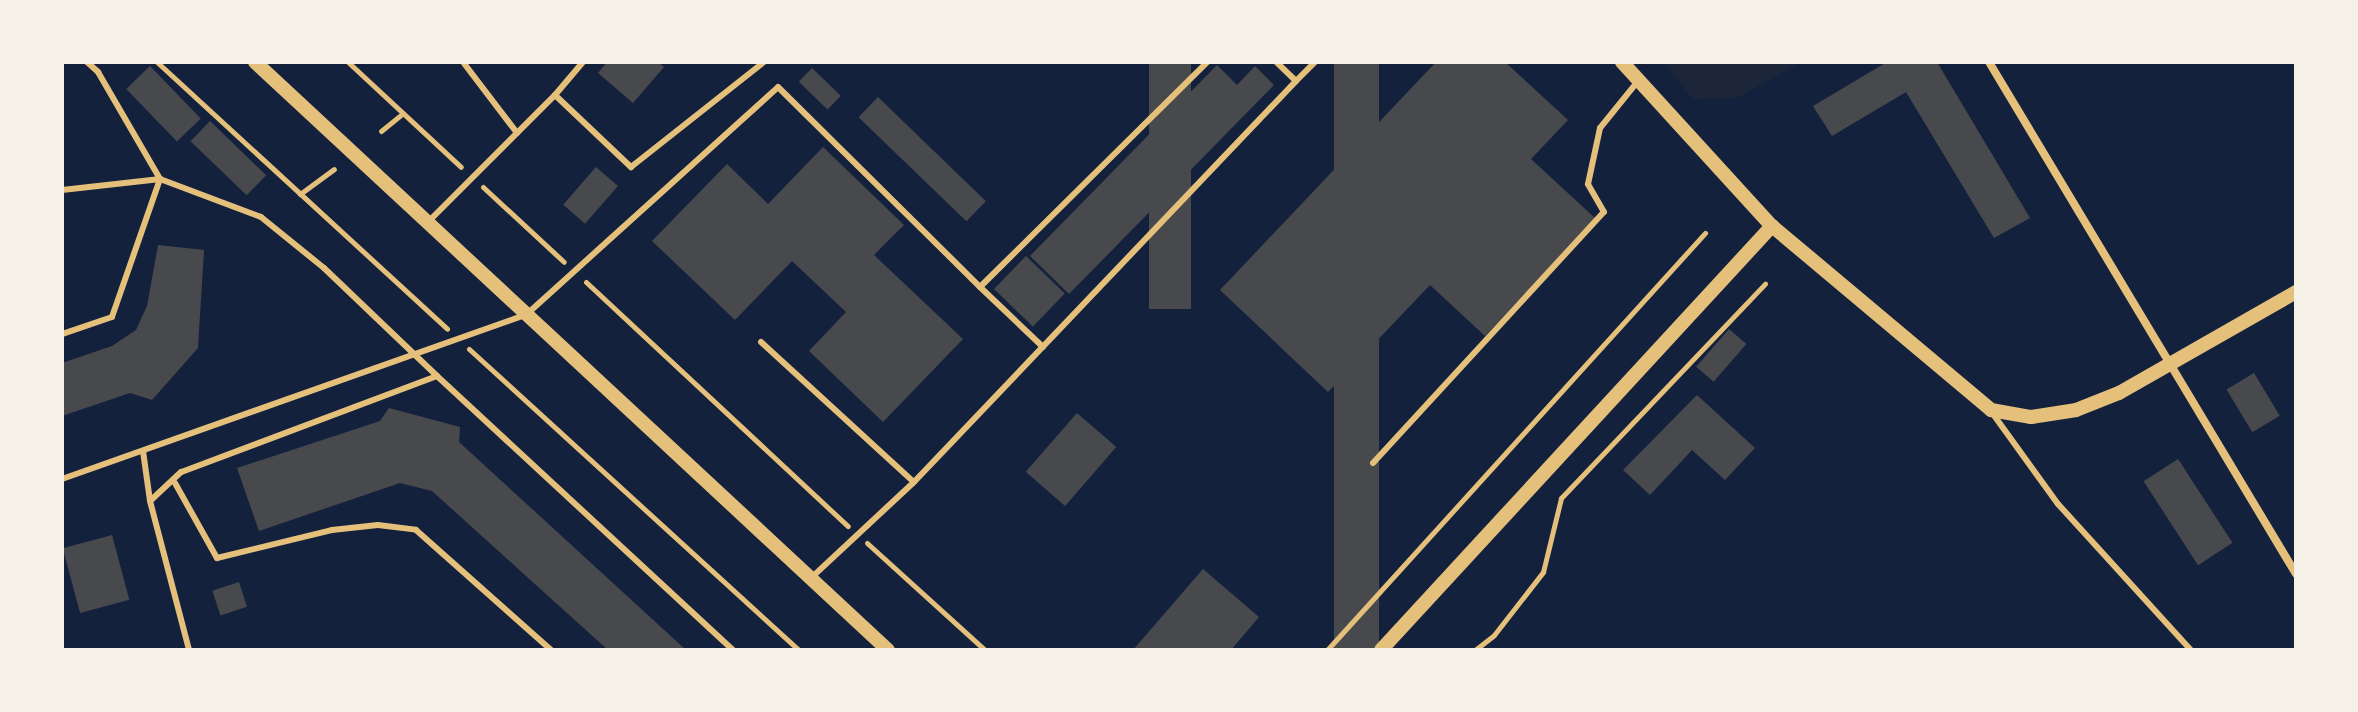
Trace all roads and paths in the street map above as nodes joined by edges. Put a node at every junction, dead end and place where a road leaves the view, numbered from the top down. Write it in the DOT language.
graph roads {
  1 [pos="87,62"];
  2 [pos="157,62"];
  3 [pos="255,62"];
  4 [pos="348,62"];
  5 [pos="463,62"];
  6 [pos="583,62"];
  7 [pos="764,62"];
  8 [pos="1207,62"];
  9 [pos="1276,62"];
  10 [pos="1315,62"];
  11 [pos="1622,62"];
  12 [pos="1989,62"];
  13 [pos="1296,81"];
  14 [pos="1638,81"];
  15 [pos="555,95"];
  16 [pos="403,113"];
  17 [pos="381,131"];
  18 [pos="517,133"];
  19 [pos="334,169"];
  20 [pos="473,178"];
  21 [pos="160,179"];
  22 [pos="62,190"];
  23 [pos="300,194"];
  24 [pos="428,222"];
  25 [pos="1772,226"];
  26 [pos="1705,233"];
  27 [pos="573,270"];
  28 [pos="1765,284"];
  29 [pos="980,287"];
  30 [pos="2296,292"];
  31 [pos="527,314"];
  32 [pos="62,334"];
  33 [pos="458,339"];
  34 [pos="761,342"];
  35 [pos="1043,347"];
  36 [pos="415,353"];
  37 [pos="2170,364"];
  38 [pos="437,376"];
  39 [pos="1991,410"];
  40 [pos="143,451"];
  41 [pos="1373,463"];
  42 [pos="62,479"];
  43 [pos="914,482"];
  44 [pos="175,483"];
  45 [pos="150,501"];
  46 [pos="856,533"];
  47 [pos="2296,574"];
  48 [pos="811,578"];
  49 [pos="189,650"];
  50 [pos="551,650"];
  51 [pos="733,650"];
  52 [pos="799,650"];
  53 [pos="888,650"];
  54 [pos="985,650"];
  55 [pos="1327,650"];
  56 [pos="1381,650"];
  57 [pos="1475,650"];
  58 [pos="2191,650"];
  1 -- 21 [label="lane"];
  2 -- 23 [label="path"];
  3 -- 24 [label="street"];
  4 -- 16 [label="path"];
  5 -- 18 [label="lane"];
  6 -- 15 [label="lane"];
  7 -- 15 [label="lane"];
  8 -- 29 [label="lane"];
  9 -- 13 [label="lane"];
  10 -- 13 [label="lane"];
  11 -- 14 [label="street"];
  12 -- 37 [label="street"];
  13 -- 35 [label="lane"];
  14 -- 25 [label="street"];
  14 -- 41 [label="lane"];
  15 -- 18 [label="lane"];
  16 -- 17 [label="path"];
  16 -- 20 [label="path"];
  18 -- 20 [label="lane"];
  19 -- 23 [label="path"];
  20 -- 24 [label="lane"];
  20 -- 27 [label="path"];
  21 -- 22 [label="lane"];
  21 -- 32 [label="lane"];
  21 -- 36 [label="lane"];
  23 -- 33 [label="path"];
  24 -- 31 [label="street"];
  25 -- 39 [label="street"];
  25 -- 56 [label="street"];
  26 -- 55 [label="path"];
  27 -- 29 [label="lane"];
  27 -- 31 [label="lane"];
  27 -- 46 [label="path"];
  28 -- 57 [label="path"];
  29 -- 35 [label="lane"];
  30 -- 37 [label="street"];
  31 -- 33 [label="lane"];
  31 -- 48 [label="street"];
  33 -- 36 [label="lane"];
  33 -- 52 [label="path"];
  34 -- 43 [label="lane"];
  35 -- 43 [label="lane"];
  36 -- 38 [label="lane"];
  36 -- 40 [label="lane"];
  37 -- 39 [label="street"];
  37 -- 47 [label="street"];
  38 -- 44 [label="lane"];
  38 -- 51 [label="lane"];
  39 -- 58 [label="lane"];
  40 -- 42 [label="lane"];
  40 -- 45 [label="lane"];
  43 -- 46 [label="lane"];
  44 -- 45 [label="lane"];
  44 -- 50 [label="lane"];
  45 -- 49 [label="lane"];
  46 -- 48 [label="lane"];
  46 -- 54 [label="path"];
  48 -- 53 [label="street"];
}
